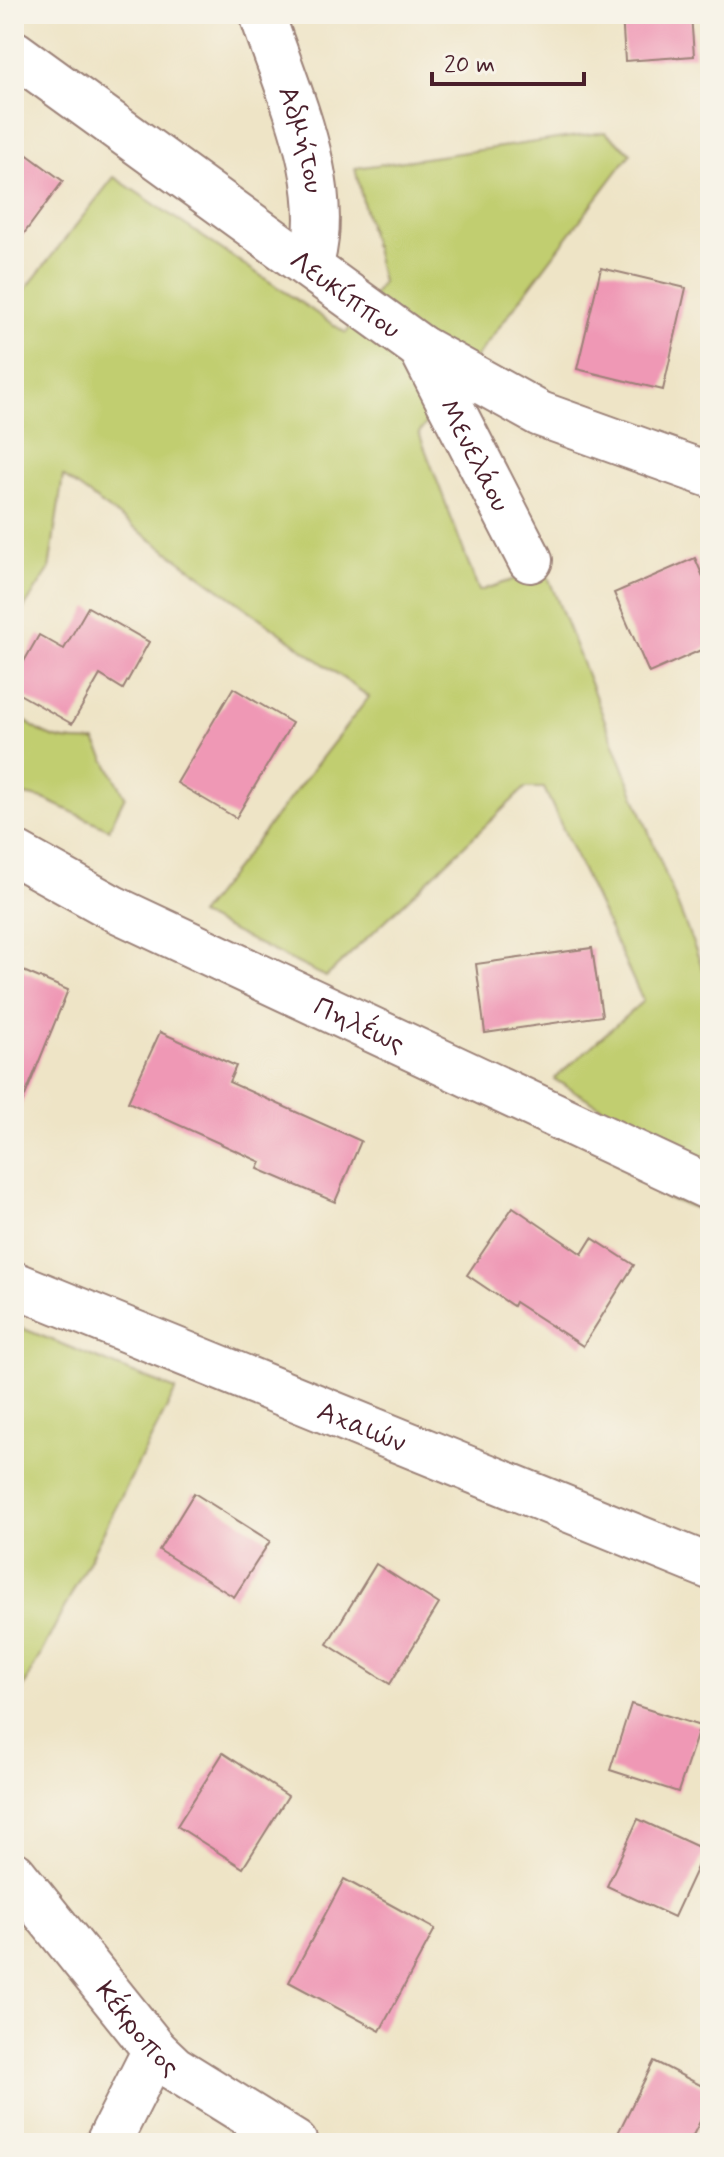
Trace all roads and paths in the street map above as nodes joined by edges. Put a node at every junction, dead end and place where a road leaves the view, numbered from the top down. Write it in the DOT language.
graph roads {
  1 [pos="262,14"];
  2 [pos="14,53"];
  3 [pos="310,267"];
  4 [pos="421,348"];
  5 [pos="710,475"];
  6 [pos="530,560"];
  7 [pos="14,853"];
  8 [pos="710,1188"];
  9 [pos="14,1284"];
  10 [pos="710,1567"];
  11 [pos="14,1874"];
  12 [pos="155,2050"];
  13 [pos="108,2143"];
  14 [pos="295,2143"];
  1 -- 3 [label="street, Αδμήτου"];
  2 -- 3 [label="street, Λευκίππου"];
  3 -- 4 [label="street, Λευκίππου"];
  4 -- 5 [label="street, Λευκίππου"];
  4 -- 6 [label="street, Μενελάου"];
  7 -- 8 [label="street, Πηλέως"];
  9 -- 10 [label="street, Αχαιών"];
  11 -- 12 [label="street, Κέκροπος"];
  12 -- 13 [label="street"];
  12 -- 14 [label="street, Κέκροπος"];
}
